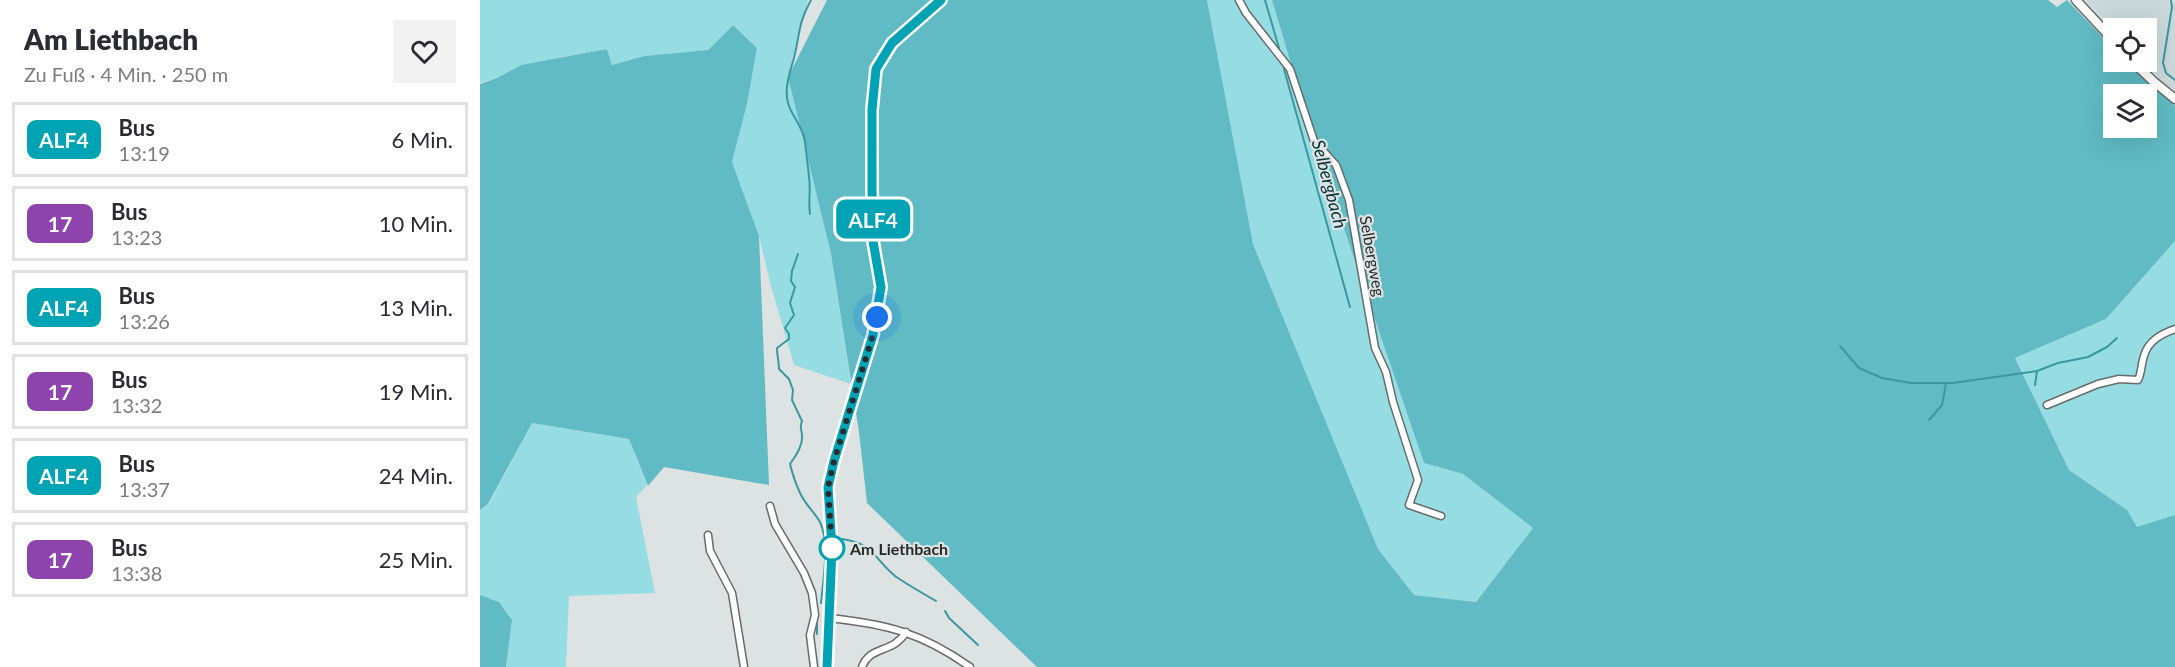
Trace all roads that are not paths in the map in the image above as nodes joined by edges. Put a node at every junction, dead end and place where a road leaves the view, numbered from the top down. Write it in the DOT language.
graph roads {
  1 [pos="941,0"];
  2 [pos="1239,0"];
  3 [pos="2076,0"];
  4 [pos="2103,29"];
  5 [pos="2144,72"];
  6 [pos="2175,99"];
  7 [pos="2175,329"];
  8 [pos="2047,405"];
  9 [pos="770,506"];
  10 [pos="1441,516"];
  11 [pos="708,535"];
  12 [pos="829,618"];
  13 [pos="906,632"];
  14 [pos="744,667"];
  15 [pos="814,667"];
  16 [pos="827,667"];
  17 [pos="862,667"];
  18 [pos="970,667"];
  1 -- 12 [label="street"];
  2 -- 10 [label="street, Selbergweg"];
  3 -- 4 [label="main road"];
  5 -- 6 [label="main road"];
  7 -- 8 [label="street"];
  9 -- 15 [label="street"];
  11 -- 14 [label="street"];
  12 -- 13 [label="street"];
  12 -- 16 [label="street"];
  13 -- 17 [label="street"];
  13 -- 18 [label="street"];
}
